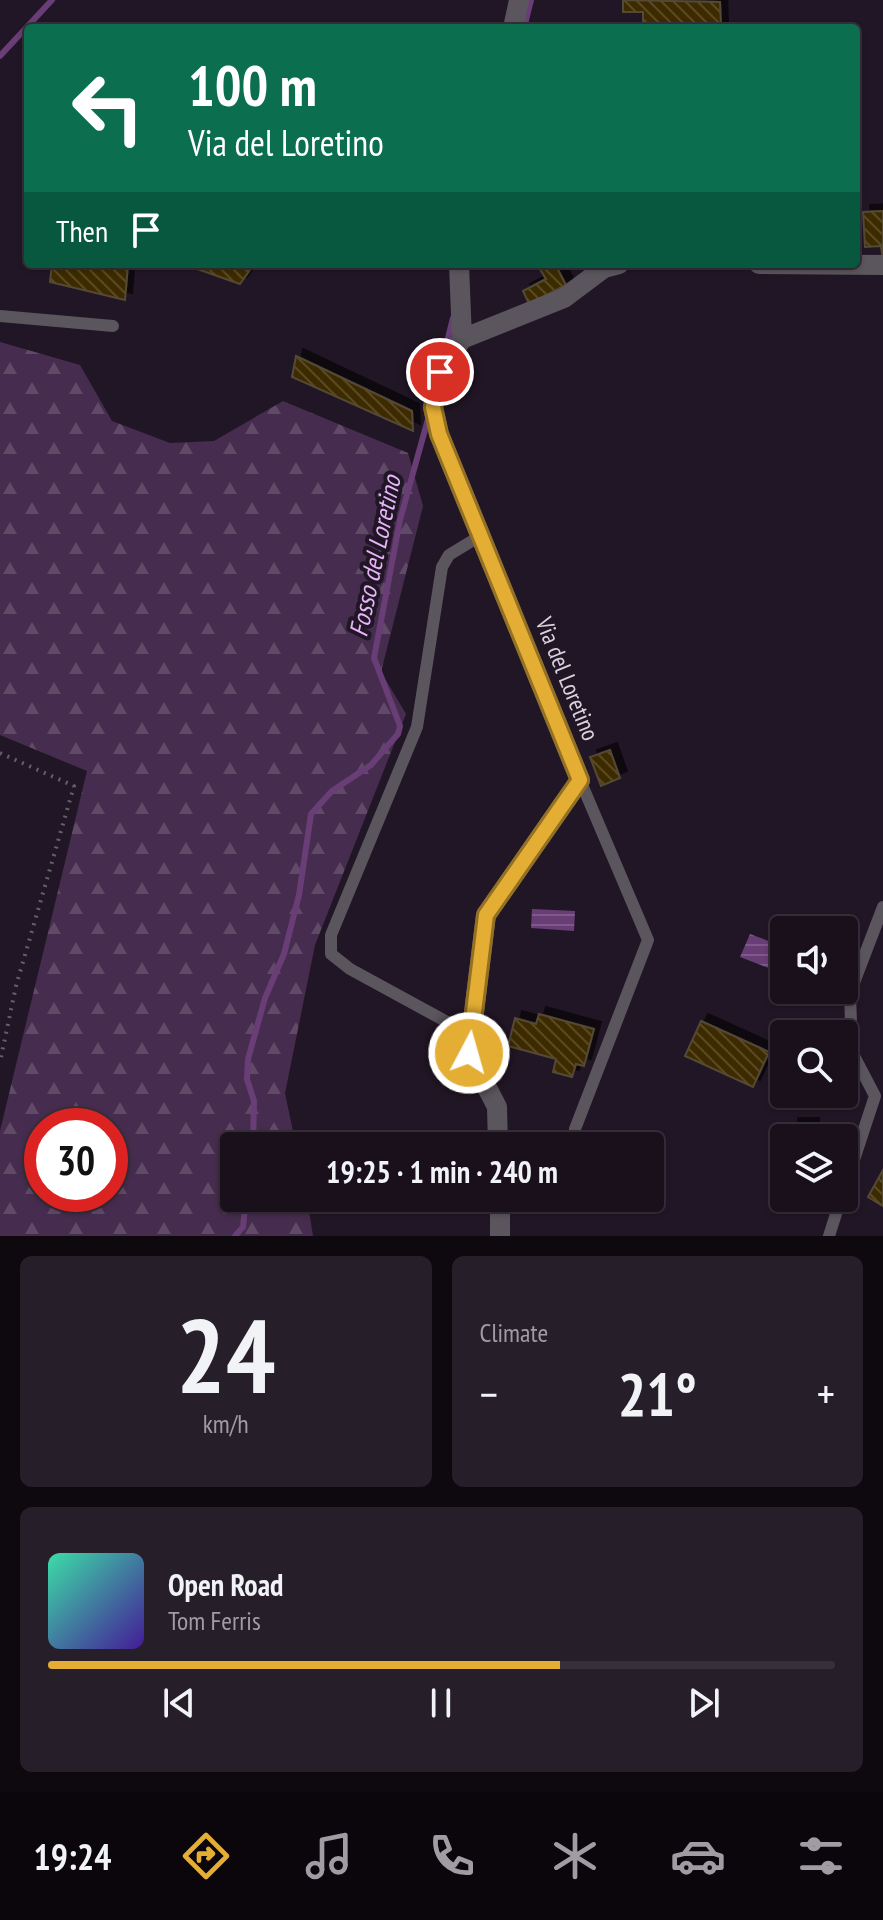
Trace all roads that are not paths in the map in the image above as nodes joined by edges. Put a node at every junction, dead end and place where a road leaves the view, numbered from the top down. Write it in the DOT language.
graph roads {
  1 [pos="519,0"];
  2 [pos="514,24"];
  3 [pos="860,265"];
  4 [pos="883,265"];
  5 [pos="459,268"];
  6 [pos="604,268"];
  7 [pos="0,316"];
  8 [pos="113,326"];
  9 [pos="462,339"];
  10 [pos="480,536"];
  11 [pos="580,780"];
  12 [pos="883,907"];
  13 [pos="471,1035"];
  14 [pos="575,1129"];
  15 [pos="498,1132"];
  16 [pos="858,1148"];
  17 [pos="500,1212"];
  18 [pos="837,1212"];
  19 [pos="500,1236"];
  20 [pos="829,1236"];
  1 -- 2 [label="street"];
  3 -- 4 [label="street"];
  5 -- 9 [label="street"];
  6 -- 9 [label="street"];
  7 -- 8 [label="lane"];
  9 -- 10 [label="street, Via del Loretino"];
  10 -- 11 [label="street, Via del Loretino"];
  10 -- 13 [label="lane"];
  11 -- 13 [label="street, Via del Loretino"];
  11 -- 14 [label="lane"];
  12 -- 16 [label="lane"];
  13 -- 15 [label="street, Via del Loretino"];
  17 -- 19 [label="street"];
  18 -- 20 [label="lane"];
}
